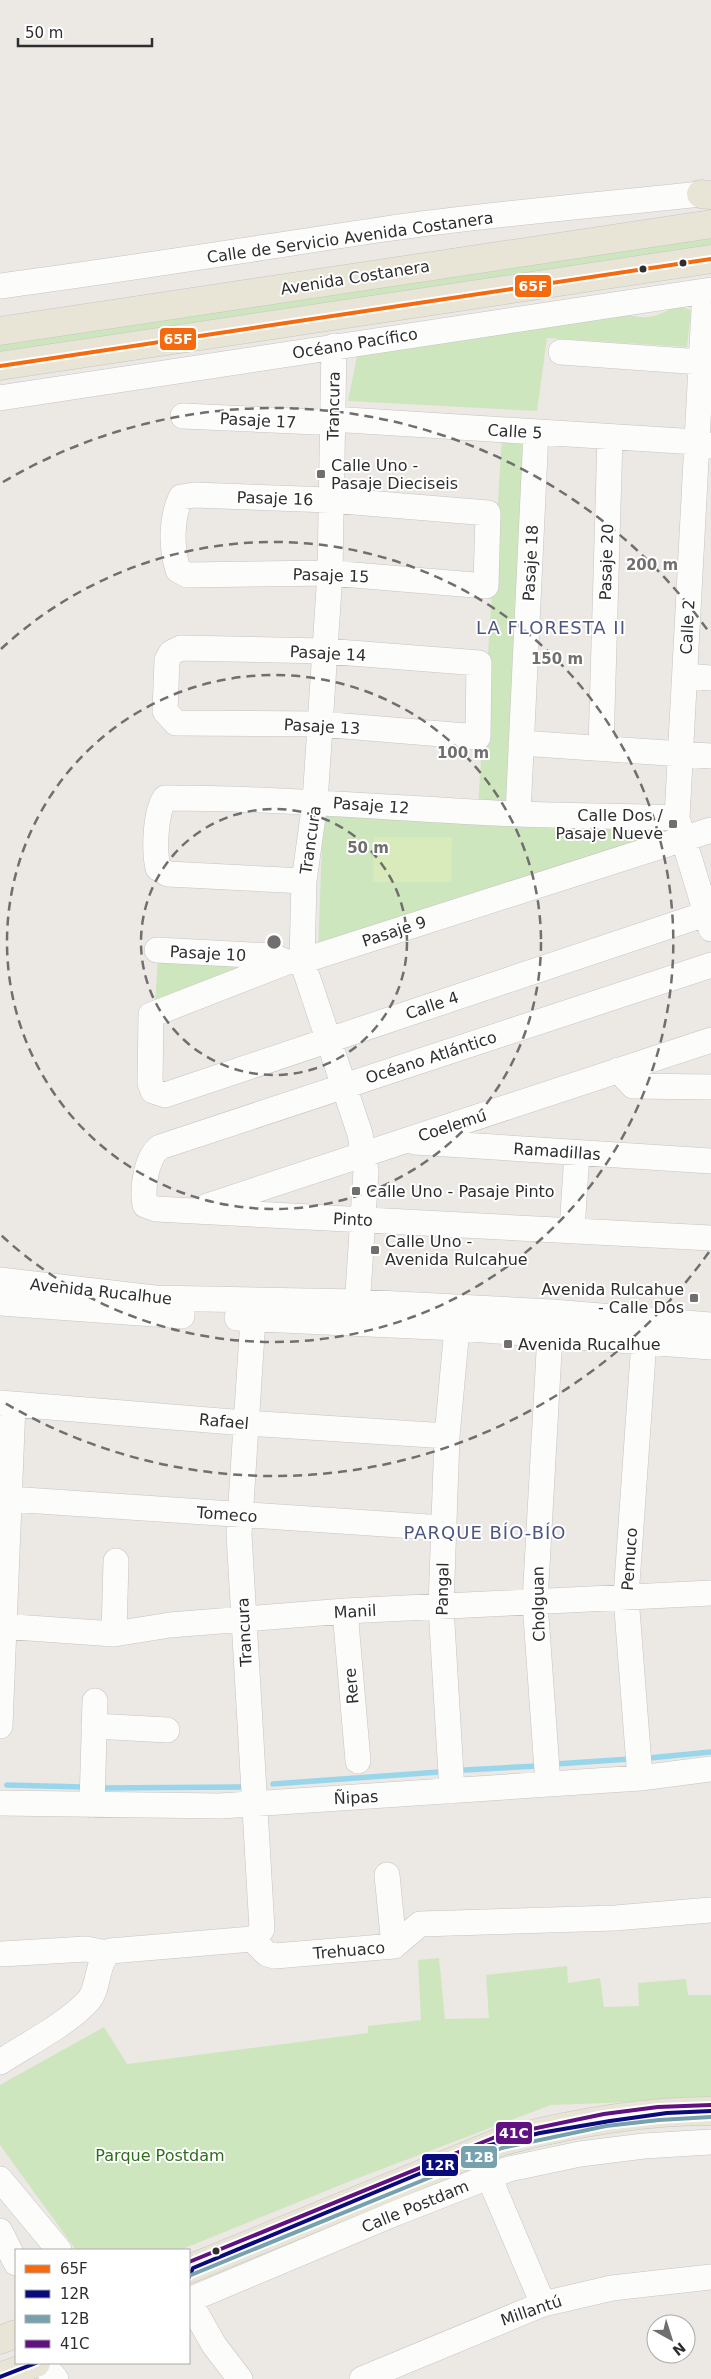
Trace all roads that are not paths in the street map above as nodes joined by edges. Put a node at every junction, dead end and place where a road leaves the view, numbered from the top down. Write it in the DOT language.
graph roads {
  1 [pos="706,194"];
  2 [pos="711,224"];
  3 [pos="711,259"];
  4 [pos="0,286"];
  5 [pos="708,290"];
  6 [pos="0,332"];
  7 [pos="334,346"];
  8 [pos="561,352"];
  9 [pos="0,366"];
  10 [pos="704,369"];
  11 [pos="0,398"];
  12 [pos="183,416"];
  13 [pos="333,420"];
  14 [pos="536,432"];
  15 [pos="610,436"];
  16 [pos="704,444"];
  17 [pos="181,497"];
  18 [pos="330,500"];
  19 [pos="488,513"];
  20 [pos="702,524"];
  21 [pos="330,573"];
  22 [pos="700,602"];
  23 [pos="325,651"];
  24 [pos="685,676"];
  25 [pos="711,678"];
  26 [pos="169,717"];
  27 [pos="320,724"];
  28 [pos="478,737"];
  29 [pos="521,743"];
  30 [pos="601,748"];
  31 [pos="681,754"];
  32 [pos="711,756"];
  33 [pos="315,802"];
  34 [pos="518,814"];
  35 [pos="680,828"];
  36 [pos="711,830"];
  37 [pos="304,881"];
  38 [pos="709,918"];
  39 [pos="157,950"];
  40 [pos="295,962"];
  41 [pos="711,965"];
  42 [pos="329,1040"];
  43 [pos="711,1040"];
  44 [pos="618,1070"];
  45 [pos="343,1086"];
  46 [pos="711,1087"];
  47 [pos="153,1091"];
  48 [pos="403,1141"];
  49 [pos="577,1153"];
  50 [pos="364,1154"];
  51 [pos="711,1161"];
  52 [pos="145,1205"];
  53 [pos="192,1211"];
  54 [pos="363,1220"];
  55 [pos="572,1230"];
  56 [pos="711,1238"];
  57 [pos="0,1280"];
  58 [pos="0,1303"];
  59 [pos="358,1313"];
  60 [pos="253,1319"];
  61 [pos="711,1325"];
  62 [pos="458,1328"];
  63 [pos="550,1334"];
  64 [pos="644,1340"];
  65 [pos="711,1347"];
  66 [pos="7,1403"];
  67 [pos="245,1423"];
  68 [pos="448,1436"];
  69 [pos="9,1499"];
  70 [pos="240,1515"];
  71 [pos="444,1528"];
  72 [pos="116,1561"];
  73 [pos="711,1593"];
  74 [pos="626,1597"];
  75 [pos="535,1602"];
  76 [pos="441,1608"];
  77 [pos="345,1610"];
  78 [pos="243,1619"];
  79 [pos="2,1626"];
  80 [pos="114,1634"];
  81 [pos="95,1701"];
  82 [pos="0,1726"];
  83 [pos="94,1726"];
  84 [pos="167,1730"];
  85 [pos="358,1761"];
  86 [pos="711,1769"];
  87 [pos="640,1778"];
  88 [pos="548,1784"];
  89 [pos="452,1791"];
  90 [pos="0,1803"];
  91 [pos="255,1803"];
  92 [pos="92,1805"];
  93 [pos="387,1875"];
  94 [pos="711,1910"];
  95 [pos="252,1939"];
  96 [pos="394,1946"];
  97 [pos="2,1954"];
  98 [pos="107,1954"];
  99 [pos="0,2062"];
  100 [pos="711,2111"];
  101 [pos="711,2142"];
  102 [pos="489,2177"];
  103 [pos="0,2180"];
  104 [pos="0,2230"];
  105 [pos="59,2249"];
  106 [pos="15,2261"];
  107 [pos="190,2271"];
  108 [pos="711,2277"];
  109 [pos="190,2301"];
  110 [pos="190,2303"];
  111 [pos="543,2304"];
  112 [pos="15,2334"];
  113 [pos="0,2340"];
  114 [pos="33,2364"];
  115 [pos="43,2364"];
  116 [pos="394,2373"];
  117 [pos="0,2377"];
  118 [pos="56,2379"];
  119 [pos="240,2379"];
  120 [pos="362,2379"];
  1 -- 4 [label="street, Calle de Servicio Avenida Costanera"];
  2 -- 6 [label="main road, Avenida Costanera"];
  3 -- 9 [label="main road"];
  5 -- 7 [label="street, Océano Pacífico"];
  5 -- 10 [label="street, Calle 2"];
  7 -- 11 [label="street, Océano Pacífico"];
  7 -- 13 [label="street, Trancura"];
  8 -- 10 [label="street"];
  10 -- 16 [label="street, Calle 2"];
  12 -- 13 [label="street, Pasaje 17"];
  13 -- 14 [label="street, Calle 5"];
  13 -- 18 [label="street, Trancura"];
  14 -- 15 [label="street, Calle 5"];
  14 -- 29 [label="street, Pasaje 18"];
  15 -- 16 [label="street, Calle 5"];
  15 -- 30 [label="street, Pasaje 20"];
  16 -- 20 [label="street, Calle 2"];
  17 -- 18 [label="street, Pasaje 16"];
  17 -- 21 [label="street, Pasaje 15"];
  18 -- 19 [label="street, Pasaje 16"];
  18 -- 21 [label="street, Trancura"];
  19 -- 21 [label="street, Pasaje 15"];
  20 -- 22 [label="street, Calle 2"];
  21 -- 23 [label="street, Trancura"];
  22 -- 24 [label="street, Calle 2"];
  23 -- 26 [label="street, Pasaje 14"];
  23 -- 27 [label="street, Trancura"];
  23 -- 28 [label="street, Pasaje 14"];
  24 -- 25 [label="street"];
  24 -- 31 [label="street, Calle 2"];
  26 -- 27 [label="street, Pasaje 13"];
  27 -- 28 [label="street, Pasaje 13"];
  27 -- 33 [label="street, Trancura"];
  29 -- 30 [label="street"];
  29 -- 34 [label="street, Pasaje 18"];
  30 -- 31 [label="street"];
  31 -- 32 [label="street"];
  31 -- 35 [label="street, Calle 2"];
  33 -- 34 [label="street, Pasaje 12"];
  33 -- 37 [label="street, Trancura"];
  33 -- 37 [label="street, Pasaje 12"];
  34 -- 35 [label="street, Pasaje 12"];
  35 -- 36 [label="street, Pasaje 9"];
  35 -- 38 [label="street, Calle 2"];
  35 -- 40 [label="street, Pasaje 9"];
  37 -- 40 [label="street, Trancura"];
  38 -- 42 [label="street, Calle 4"];
  39 -- 40 [label="street, Pasaje 10"];
  40 -- 42 [label="street, Trancura"];
  40 -- 47 [label="street, Pasaje 9"];
  41 -- 45 [label="street, Océano Atlántico"];
  42 -- 45 [label="street, Trancura"];
  42 -- 47 [label="street, Calle 4"];
  43 -- 44 [label="street, Coelemu"];
  44 -- 46 [label="street"];
  44 -- 48 [label="street, Coelemu"];
  45 -- 50 [label="street, Trancura"];
  45 -- 52 [label="street, Océano Atlántico"];
  48 -- 49 [label="street, Ramadillas"];
  48 -- 50 [label="street, Coelemu"];
  49 -- 51 [label="street, Ramadillas"];
  49 -- 55 [label="street"];
  50 -- 53 [label="street, Coelemu"];
  50 -- 54 [label="street, Trancura"];
  52 -- 53 [label="street, Pinto"];
  53 -- 54 [label="street, Pinto"];
  54 -- 55 [label="street, Pinto"];
  54 -- 59 [label="street, Trancura"];
  55 -- 56 [label="street, Pinto"];
  57 -- 59 [label="street, Avenida Rucalhue"];
  58 -- 60 [label="street, Avenida Rucalhue"];
  59 -- 60 [label="street, Avenida Rucalhue"];
  59 -- 61 [label="street, Avenida Rucalhue"];
  59 -- 62 [label="street, Avenida Rucalhue"];
  60 -- 67 [label="street, Trancura"];
  62 -- 63 [label="street, Avenida Rucalhue"];
  62 -- 68 [label="street, Pangal"];
  63 -- 64 [label="street, Avenida Rucalhue"];
  63 -- 75 [label="street, Cholguan"];
  64 -- 65 [label="street, Avenida Rucalhue"];
  64 -- 74 [label="street, Pemuco"];
  66 -- 67 [label="street, Rafael"];
  66 -- 69 [label="street"];
  67 -- 68 [label="street, Rafael"];
  67 -- 70 [label="street, Trancura"];
  68 -- 71 [label="street, Pangal"];
  69 -- 70 [label="street, Tomeco"];
  69 -- 79 [label="street"];
  70 -- 71 [label="street, Tomeco"];
  70 -- 78 [label="street, Trancura"];
  71 -- 76 [label="street, Pangal"];
  72 -- 80 [label="street"];
  73 -- 74 [label="street, Manil"];
  74 -- 75 [label="street, Manil"];
  74 -- 87 [label="street, Pemuco"];
  75 -- 76 [label="street, Manil"];
  75 -- 88 [label="street, Cholguan"];
  76 -- 77 [label="street, Manil"];
  76 -- 89 [label="street, Pangal"];
  77 -- 78 [label="street, Manil"];
  77 -- 85 [label="street, Rere"];
  78 -- 80 [label="street, Manil"];
  78 -- 91 [label="street, Trancura"];
  79 -- 80 [label="street, Manil"];
  79 -- 82 [label="street"];
  81 -- 83 [label="street"];
  83 -- 84 [label="street"];
  83 -- 92 [label="street"];
  86 -- 87 [label="street, Ñipas"];
  87 -- 88 [label="street, Ñipas"];
  88 -- 89 [label="street, Ñipas"];
  89 -- 91 [label="street, Ñipas"];
  90 -- 92 [label="street, Ñipas"];
  91 -- 92 [label="street, Ñipas"];
  91 -- 95 [label="street, Trancura"];
  93 -- 96 [label="street"];
  94 -- 96 [label="street, Trehuaco"];
  95 -- 96 [label="street, Trehuaco"];
  95 -- 98 [label="street"];
  97 -- 98 [label="street"];
  98 -- 99 [label="street"];
  100 -- 107 [label="main road, Calle Postdam"];
  101 -- 102 [label="street, Calle Postdam"];
  102 -- 109 [label="street, Calle Postdam"];
  102 -- 111 [label="street"];
  103 -- 105 [label="street"];
  104 -- 106 [label="street"];
  108 -- 111 [label="street, Millantú"];
  110 -- 119 [label="street"];
  111 -- 116 [label="street, Millantú"];
  112 -- 113 [label="main road"];
  114 -- 117 [label="main road"];
  115 -- 118 [label="street"];
  116 -- 120 [label="street, Millantú"];
}
